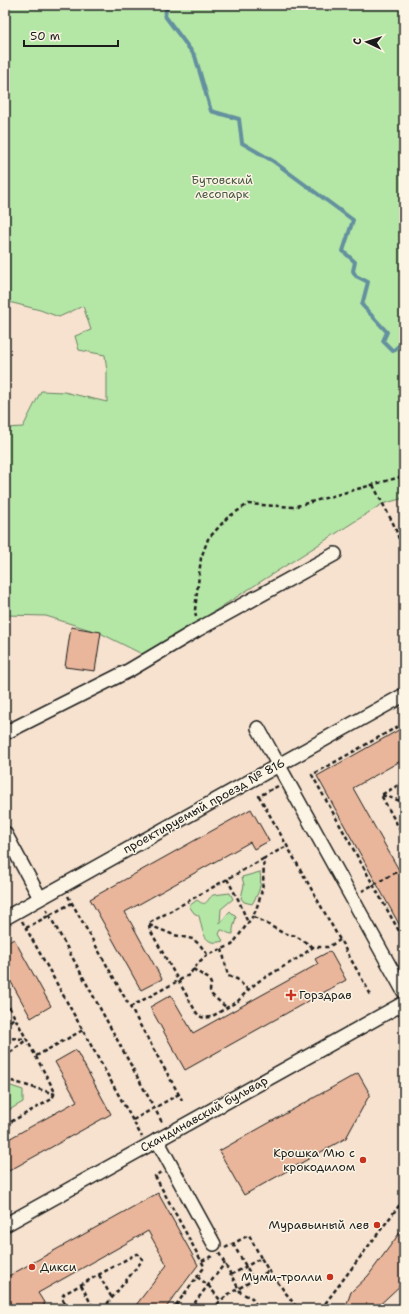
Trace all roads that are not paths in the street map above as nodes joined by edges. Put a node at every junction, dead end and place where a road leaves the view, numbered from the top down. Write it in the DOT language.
graph roads {
  1 [pos="335,554"];
  2 [pos="404,695"];
  3 [pos="258,728"];
  4 [pos="5,733"];
  5 [pos="278,765"];
  6 [pos="5,833"];
  7 [pos="40,898"];
  8 [pos="5,918"];
  9 [pos="404,992"];
  10 [pos="404,1003"];
  11 [pos="157,1140"];
  12 [pos="5,1225"];
  13 [pos="216,1248"];
  1 -- 4 [label="street"];
  2 -- 5 [label="street, проектируемый проезд № 816"];
  3 -- 5 [label="street"];
  5 -- 7 [label="street, проектируемый проезд № 816"];
  5 -- 9 [label="street"];
  6 -- 7 [label="street"];
  7 -- 8 [label="street, проектируемый проезд № 816"];
  10 -- 11 [label="street, Скандинавский бульвар"];
  11 -- 12 [label="street, Скандинавский бульвар"];
  11 -- 13 [label="street"];
}
